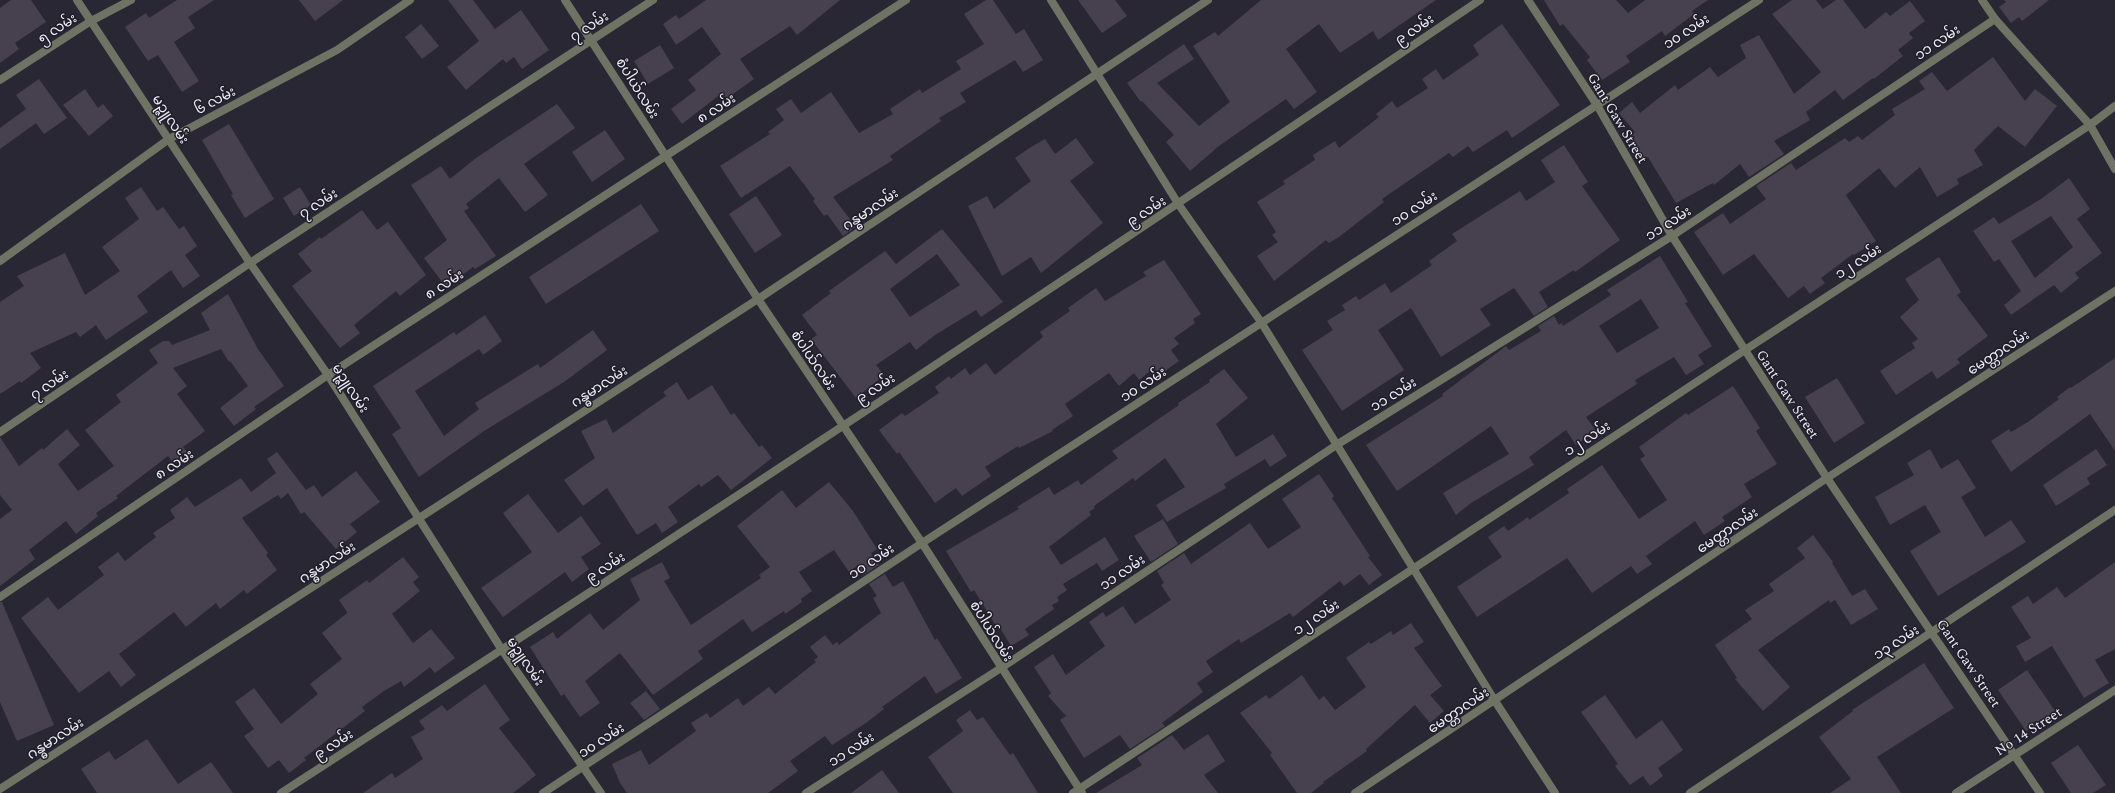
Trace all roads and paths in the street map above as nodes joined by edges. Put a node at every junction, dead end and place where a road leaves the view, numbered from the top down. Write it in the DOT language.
graph roads {
  1 [pos="77,0"];
  2 [pos="131,0"];
  3 [pos="410,0"];
  4 [pos="565,0"];
  5 [pos="653,0"];
  6 [pos="906,0"];
  7 [pos="1050,0"];
  8 [pos="1208,0"];
  9 [pos="1480,0"];
  10 [pos="1528,0"];
  11 [pos="1759,0"];
  12 [pos="1982,0"];
  13 [pos="1995,19"];
  14 [pos="91,21"];
  15 [pos="592,39"];
  16 [pos="1096,74"];
  17 [pos="0,80"];
  18 [pos="1597,105"];
  19 [pos="2115,106"];
  20 [pos="2090,125"];
  21 [pos="169,139"];
  22 [pos="665,156"];
  23 [pos="2115,169"];
  24 [pos="1179,204"];
  25 [pos="1672,236"];
  26 [pos="0,261"];
  27 [pos="250,263"];
  28 [pos="2115,291"];
  29 [pos="758,299"];
  30 [pos="1261,322"];
  31 [pos="1745,350"];
  32 [pos="328,375"];
  33 [pos="842,425"];
  34 [pos="0,432"];
  35 [pos="1338,444"];
  36 [pos="1827,478"];
  37 [pos="2115,510"];
  38 [pos="419,518"];
  39 [pos="922,543"];
  40 [pos="1414,568"];
  41 [pos="0,597"];
  42 [pos="1933,633"];
  43 [pos="502,650"];
  44 [pos="1001,668"];
  45 [pos="2115,690"];
  46 [pos="1495,701"];
  47 [pos="2014,755"];
  48 [pos="583,767"];
  49 [pos="0,789"];
  50 [pos="1078,792"];
  51 [pos="281,793"];
  52 [pos="543,793"];
  53 [pos="600,793"];
  54 [pos="806,793"];
  55 [pos="1356,793"];
  56 [pos="1555,793"];
  57 [pos="1690,793"];
  58 [pos="1956,793"];
  59 [pos="2040,793"];
  1 -- 14 [label="street, မဉ္ဇူလမ်း"];
  2 -- 14 [label="street, ၅ လမ်း"];
  3 -- 21 [label="street, ၆ လမ်း"];
  4 -- 15 [label="street, စံပါယ်လမ်း"];
  5 -- 15 [label="street, ၇ လမ်း"];
  6 -- 22 [label="street, ၈ လမ်း"];
  7 -- 16 [label="street"];
  8 -- 16 [label="street, ဂန္ဓမာလမ်း"];
  9 -- 24 [label="street, ၉ လမ်း"];
  10 -- 18 [label="street, Gant Gaw Street"];
  11 -- 18 [label="street, ၁၀ လမ်း"];
  12 -- 13 [label="street"];
  13 -- 20 [label="street"];
  13 -- 25 [label="street, ၁၁ လမ်း"];
  14 -- 17 [label="street, ၅ လမ်း"];
  14 -- 21 [label="street, မဉ္ဇူလမ်း"];
  15 -- 22 [label="street, စံပါယ်လမ်း"];
  15 -- 27 [label="street, ၇ လမ်း"];
  16 -- 24 [label="street"];
  16 -- 29 [label="street, ဂန္ဓမာလမ်း"];
  18 -- 25 [label="street, Gant Gaw Street"];
  18 -- 30 [label="street, ၁၀ လမ်း"];
  19 -- 20 [label="street, ၁၂ လမ်း"];
  20 -- 23 [label="street"];
  20 -- 31 [label="street, ၁၂ လမ်း"];
  21 -- 26 [label="street, ၆ လမ်း"];
  21 -- 27 [label="street, မဉ္ဇူလမ်း"];
  22 -- 29 [label="street, စံပါယ်လမ်း"];
  22 -- 32 [label="street, ၈ လမ်း"];
  24 -- 30 [label="street"];
  24 -- 33 [label="street, ၉ လမ်း"];
  25 -- 31 [label="street, Gant Gaw Street"];
  25 -- 35 [label="street, ၁၁ လမ်း"];
  27 -- 32 [label="street, မဉ္ဇူလမ်း"];
  27 -- 34 [label="street, ၇ လမ်း"];
  28 -- 36 [label="street, မေတ္တာလမ်း"];
  29 -- 33 [label="street, စံပါယ်လမ်း"];
  29 -- 38 [label="street, ဂန္ဓမာလမ်း"];
  30 -- 35 [label="street"];
  30 -- 39 [label="street, ၁၀ လမ်း"];
  31 -- 36 [label="street, Gant Gaw Street"];
  31 -- 40 [label="street, ၁၂ လမ်း"];
  32 -- 38 [label="street, မဉ္ဇူလမ်း"];
  32 -- 41 [label="street, ၈ လမ်း"];
  33 -- 39 [label="street, စံပါယ်လမ်း"];
  33 -- 43 [label="street, ၉ လမ်း"];
  35 -- 40 [label="street"];
  35 -- 44 [label="street, ၁၁ လမ်း"];
  36 -- 42 [label="street, Gant Gaw Street"];
  36 -- 46 [label="street, မေတ္တာလမ်း"];
  37 -- 42 [label="street, ၁၃ လမ်း"];
  38 -- 43 [label="street, မဉ္ဇူလမ်း"];
  38 -- 49 [label="street, ဂန္ဓမာလမ်း"];
  39 -- 44 [label="street, စံပါယ်လမ်း"];
  39 -- 48 [label="street, ၁၀ လမ်း"];
  40 -- 46 [label="street"];
  40 -- 50 [label="street, ၁၂ လမ်း"];
  42 -- 47 [label="street, Gant Gaw Street"];
  42 -- 57 [label="street, ၁၃ လမ်း"];
  43 -- 48 [label="street, မဉ္ဇူလမ်း"];
  43 -- 51 [label="street, ၉ လမ်း"];
  44 -- 50 [label="street, စံပါယ်လမ်း"];
  44 -- 54 [label="street, ၁၁ လမ်း"];
  45 -- 47 [label="street, No 14 Street"];
  46 -- 55 [label="street, မေတ္တာလမ်း"];
  46 -- 56 [label="street"];
  47 -- 58 [label="street, No 14 Street"];
  47 -- 59 [label="street, Gant Gaw Street"];
  48 -- 52 [label="street, ၁၀ လမ်း"];
  48 -- 53 [label="street, မဉ္ဇူလမ်း"];
}
